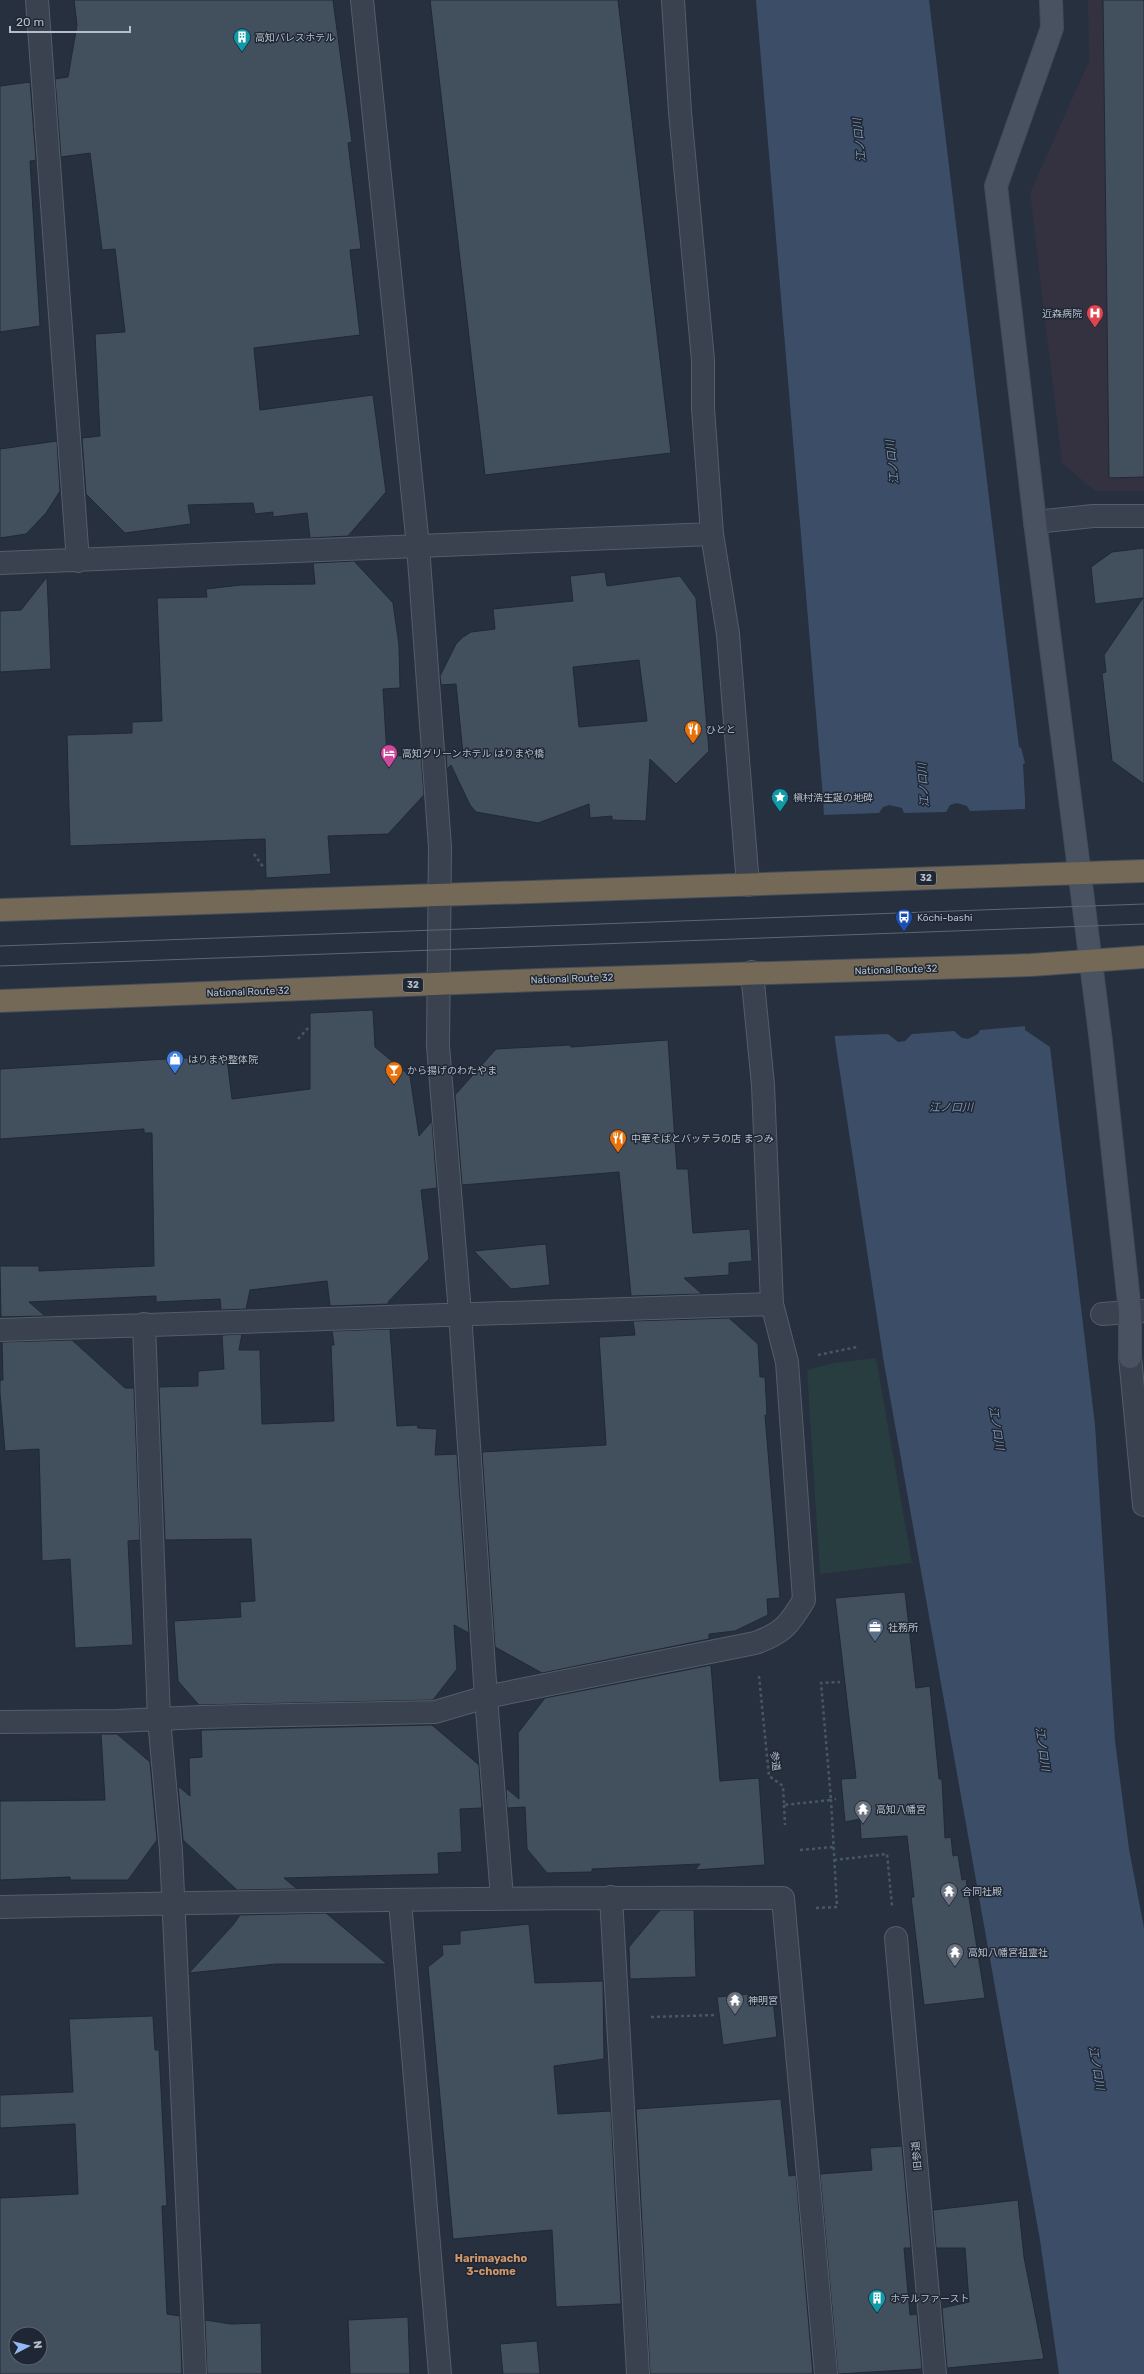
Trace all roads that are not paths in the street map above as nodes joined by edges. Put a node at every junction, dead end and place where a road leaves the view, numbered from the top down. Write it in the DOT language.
graph roads {
  1 [pos="38,0"];
  2 [pos="362,0"];
  3 [pos="673,0"];
  4 [pos="1051,0"];
  5 [pos="1144,516"];
  6 [pos="1035,522"];
  7 [pos="712,534"];
  8 [pos="418,546"];
  9 [pos="78,561"];
  10 [pos="0,563"];
  11 [pos="1144,871"];
  12 [pos="1080,873"];
  13 [pos="748,885"];
  14 [pos="440,896"];
  15 [pos="0,910"];
  16 [pos="1144,957"];
  17 [pos="1091,959"];
  18 [pos="752,972"];
  19 [pos="439,983"];
  20 [pos="0,1001"];
  21 [pos="772,1304"];
  22 [pos="1137,1312"];
  23 [pos="460,1313"];
  24 [pos="1102,1314"];
  25 [pos="144,1324"];
  26 [pos="0,1330"];
  27 [pos="1144,1505"];
  28 [pos="486,1697"];
  29 [pos="159,1719"];
  30 [pos="0,1722"];
  31 [pos="502,1897"];
  32 [pos="611,1897"];
  33 [pos="400,1901"];
  34 [pos="173,1903"];
  35 [pos="0,1907"];
  36 [pos="896,1938"];
  37 [pos="194,2374"];
  38 [pos="440,2374"];
  39 [pos="638,2374"];
  40 [pos="826,2374"];
  41 [pos="935,2374"];
  1 -- 9 [label="street"];
  2 -- 8 [label="street"];
  3 -- 7 [label="street"];
  4 -- 6 [label="street"];
  5 -- 6 [label="street"];
  6 -- 12 [label="street"];
  7 -- 8 [label="street"];
  7 -- 13 [label="street"];
  8 -- 9 [label="street"];
  8 -- 14 [label="street"];
  9 -- 10 [label="street"];
  11 -- 12 [label="highway, 32"];
  12 -- 13 [label="highway, 32"];
  12 -- 17 [label="street"];
  13 -- 14 [label="highway, 32"];
  14 -- 15 [label="highway, 32"];
  14 -- 19 [label="street"];
  16 -- 17 [label="highway, National Route 32 / 32"];
  17 -- 18 [label="highway, National Route 32 / 32"];
  17 -- 22 [label="street"];
  18 -- 19 [label="highway, National Route 32 / 32"];
  18 -- 21 [label="street"];
  19 -- 20 [label="highway, National Route 32 / 32"];
  19 -- 23 [label="street"];
  21 -- 23 [label="street"];
  21 -- 28 [label="street"];
  22 -- 24 [label="street"];
  22 -- 27 [label="street"];
  23 -- 25 [label="street"];
  23 -- 28 [label="street"];
  25 -- 26 [label="street"];
  25 -- 29 [label="street"];
  28 -- 29 [label="street"];
  28 -- 31 [label="street"];
  29 -- 30 [label="street"];
  29 -- 34 [label="street"];
  31 -- 32 [label="street"];
  31 -- 33 [label="street"];
  32 -- 39 [label="street"];
  32 -- 40 [label="street"];
  33 -- 34 [label="street"];
  33 -- 38 [label="street"];
  34 -- 35 [label="street"];
  34 -- 37 [label="street"];
  36 -- 41 [label="street, 旧参道"];
}
